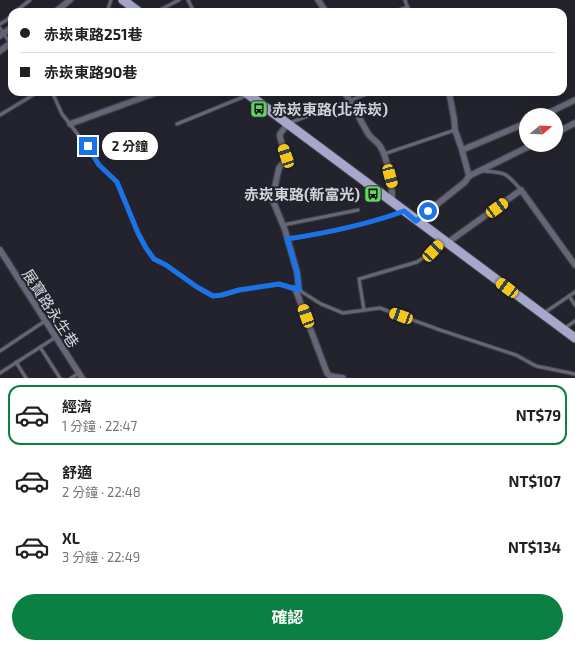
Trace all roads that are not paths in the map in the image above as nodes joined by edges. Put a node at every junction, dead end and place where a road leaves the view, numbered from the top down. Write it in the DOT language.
graph roads {
  1 [pos="30,0"];
  2 [pos="123,0"];
  3 [pos="179,0"];
  4 [pos="405,0"];
  5 [pos="408,7"];
  6 [pos="19,8"];
  7 [pos="134,8"];
  8 [pos="164,8"];
  9 [pos="405,8"];
  10 [pos="8,44"];
  11 [pos="0,51"];
  12 [pos="31,96"];
  13 [pos="54,96"];
  14 [pos="147,96"];
  15 [pos="242,96"];
  16 [pos="250,96"];
  17 [pos="347,96"];
  18 [pos="360,96"];
  19 [pos="450,96"];
  20 [pos="350,99"];
  21 [pos="575,100"];
  22 [pos="558,108"];
  23 [pos="0,115"];
  24 [pos="288,123"];
  25 [pos="575,123"];
  26 [pos="70,124"];
  27 [pos="177,124"];
  28 [pos="519,126"];
  29 [pos="563,129"];
  30 [pos="455,130"];
  31 [pos="462,150"];
  32 [pos="519,152"];
  33 [pos="384,154"];
  34 [pos="481,171"];
  35 [pos="469,176"];
  36 [pos="522,190"];
  37 [pos="392,202"];
  38 [pos="358,210"];
  39 [pos="404,211"];
  40 [pos="416,221"];
  41 [pos="282,225"];
  42 [pos="287,239"];
  43 [pos="445,242"];
  44 [pos="0,250"];
  45 [pos="575,265"];
  46 [pos="297,289"];
  47 [pos="575,292"];
  48 [pos="569,296"];
  49 [pos="575,305"];
  50 [pos="364,310"];
  51 [pos="543,314"];
  52 [pos="45,321"];
  53 [pos="575,321"];
  54 [pos="563,329"];
  55 [pos="56,337"];
  56 [pos="575,338"];
  57 [pos="40,347"];
  58 [pos="0,351"];
  59 [pos="16,362"];
  60 [pos="0,373"];
  61 [pos="575,374"];
  62 [pos="81,376"];
  63 [pos="26,378"];
  64 [pos="60,378"];
  65 [pos="71,378"];
  66 [pos="343,378"];
  1 -- 6 [label="lane"];
  2 -- 7 [label="main road"];
  3 -- 8 [label="lane"];
  4 -- 5 [label="lane"];
  5 -- 9 [label="lane"];
  10 -- 11 [label="street"];
  12 -- 23 [label="lane"];
  13 -- 26 [label="lane"];
  14 -- 26 [label="street"];
  15 -- 27 [label="lane"];
  16 -- 24 [label="main road"];
  17 -- 20 [label="street"];
  18 -- 20 [label="lane"];
  19 -- 30 [label="street"];
  20 -- 24 [label="lane"];
  20 -- 33 [label="street"];
  21 -- 22 [label="street"];
  24 -- 37 [label="main road"];
  24 -- 41 [label="street"];
  25 -- 29 [label="street"];
  26 -- 46 [label="lane"];
  28 -- 31 [label="street"];
  30 -- 31 [label="street"];
  30 -- 33 [label="lane"];
  31 -- 35 [label="street"];
  32 -- 34 [label="street"];
  33 -- 37 [label="street"];
  34 -- 35 [label="street"];
  34 -- 36 [label="lane"];
  35 -- 40 [label="street"];
  36 -- 43 [label="street"];
  36 -- 45 [label="street"];
  37 -- 39 [label="main road"];
  38 -- 41 [label="lane"];
  39 -- 40 [label="main road"];
  39 -- 42 [label="lane"];
  40 -- 43 [label="main road"];
  41 -- 42 [label="street"];
  42 -- 46 [label="street"];
  43 -- 50 [label="lane"];
  43 -- 51 [label="main road"];
  44 -- 52 [label="street, 展寶路永生巷"];
  46 -- 50 [label="lane"];
  46 -- 66 [label="street"];
  47 -- 48 [label="lane"];
  48 -- 49 [label="lane"];
  48 -- 51 [label="lane"];
  50 -- 61 [label="lane"];
  51 -- 54 [label="main road"];
  52 -- 55 [label="street, 展寶路永生巷"];
  52 -- 58 [label="lane"];
  53 -- 54 [label="lane"];
  54 -- 56 [label="main road"];
  55 -- 57 [label="lane"];
  55 -- 62 [label="street, 展寶路永生巷"];
  57 -- 59 [label="lane"];
  57 -- 64 [label="lane"];
  59 -- 60 [label="lane"];
  59 -- 63 [label="lane"];
  62 -- 65 [label="lane"];
}
